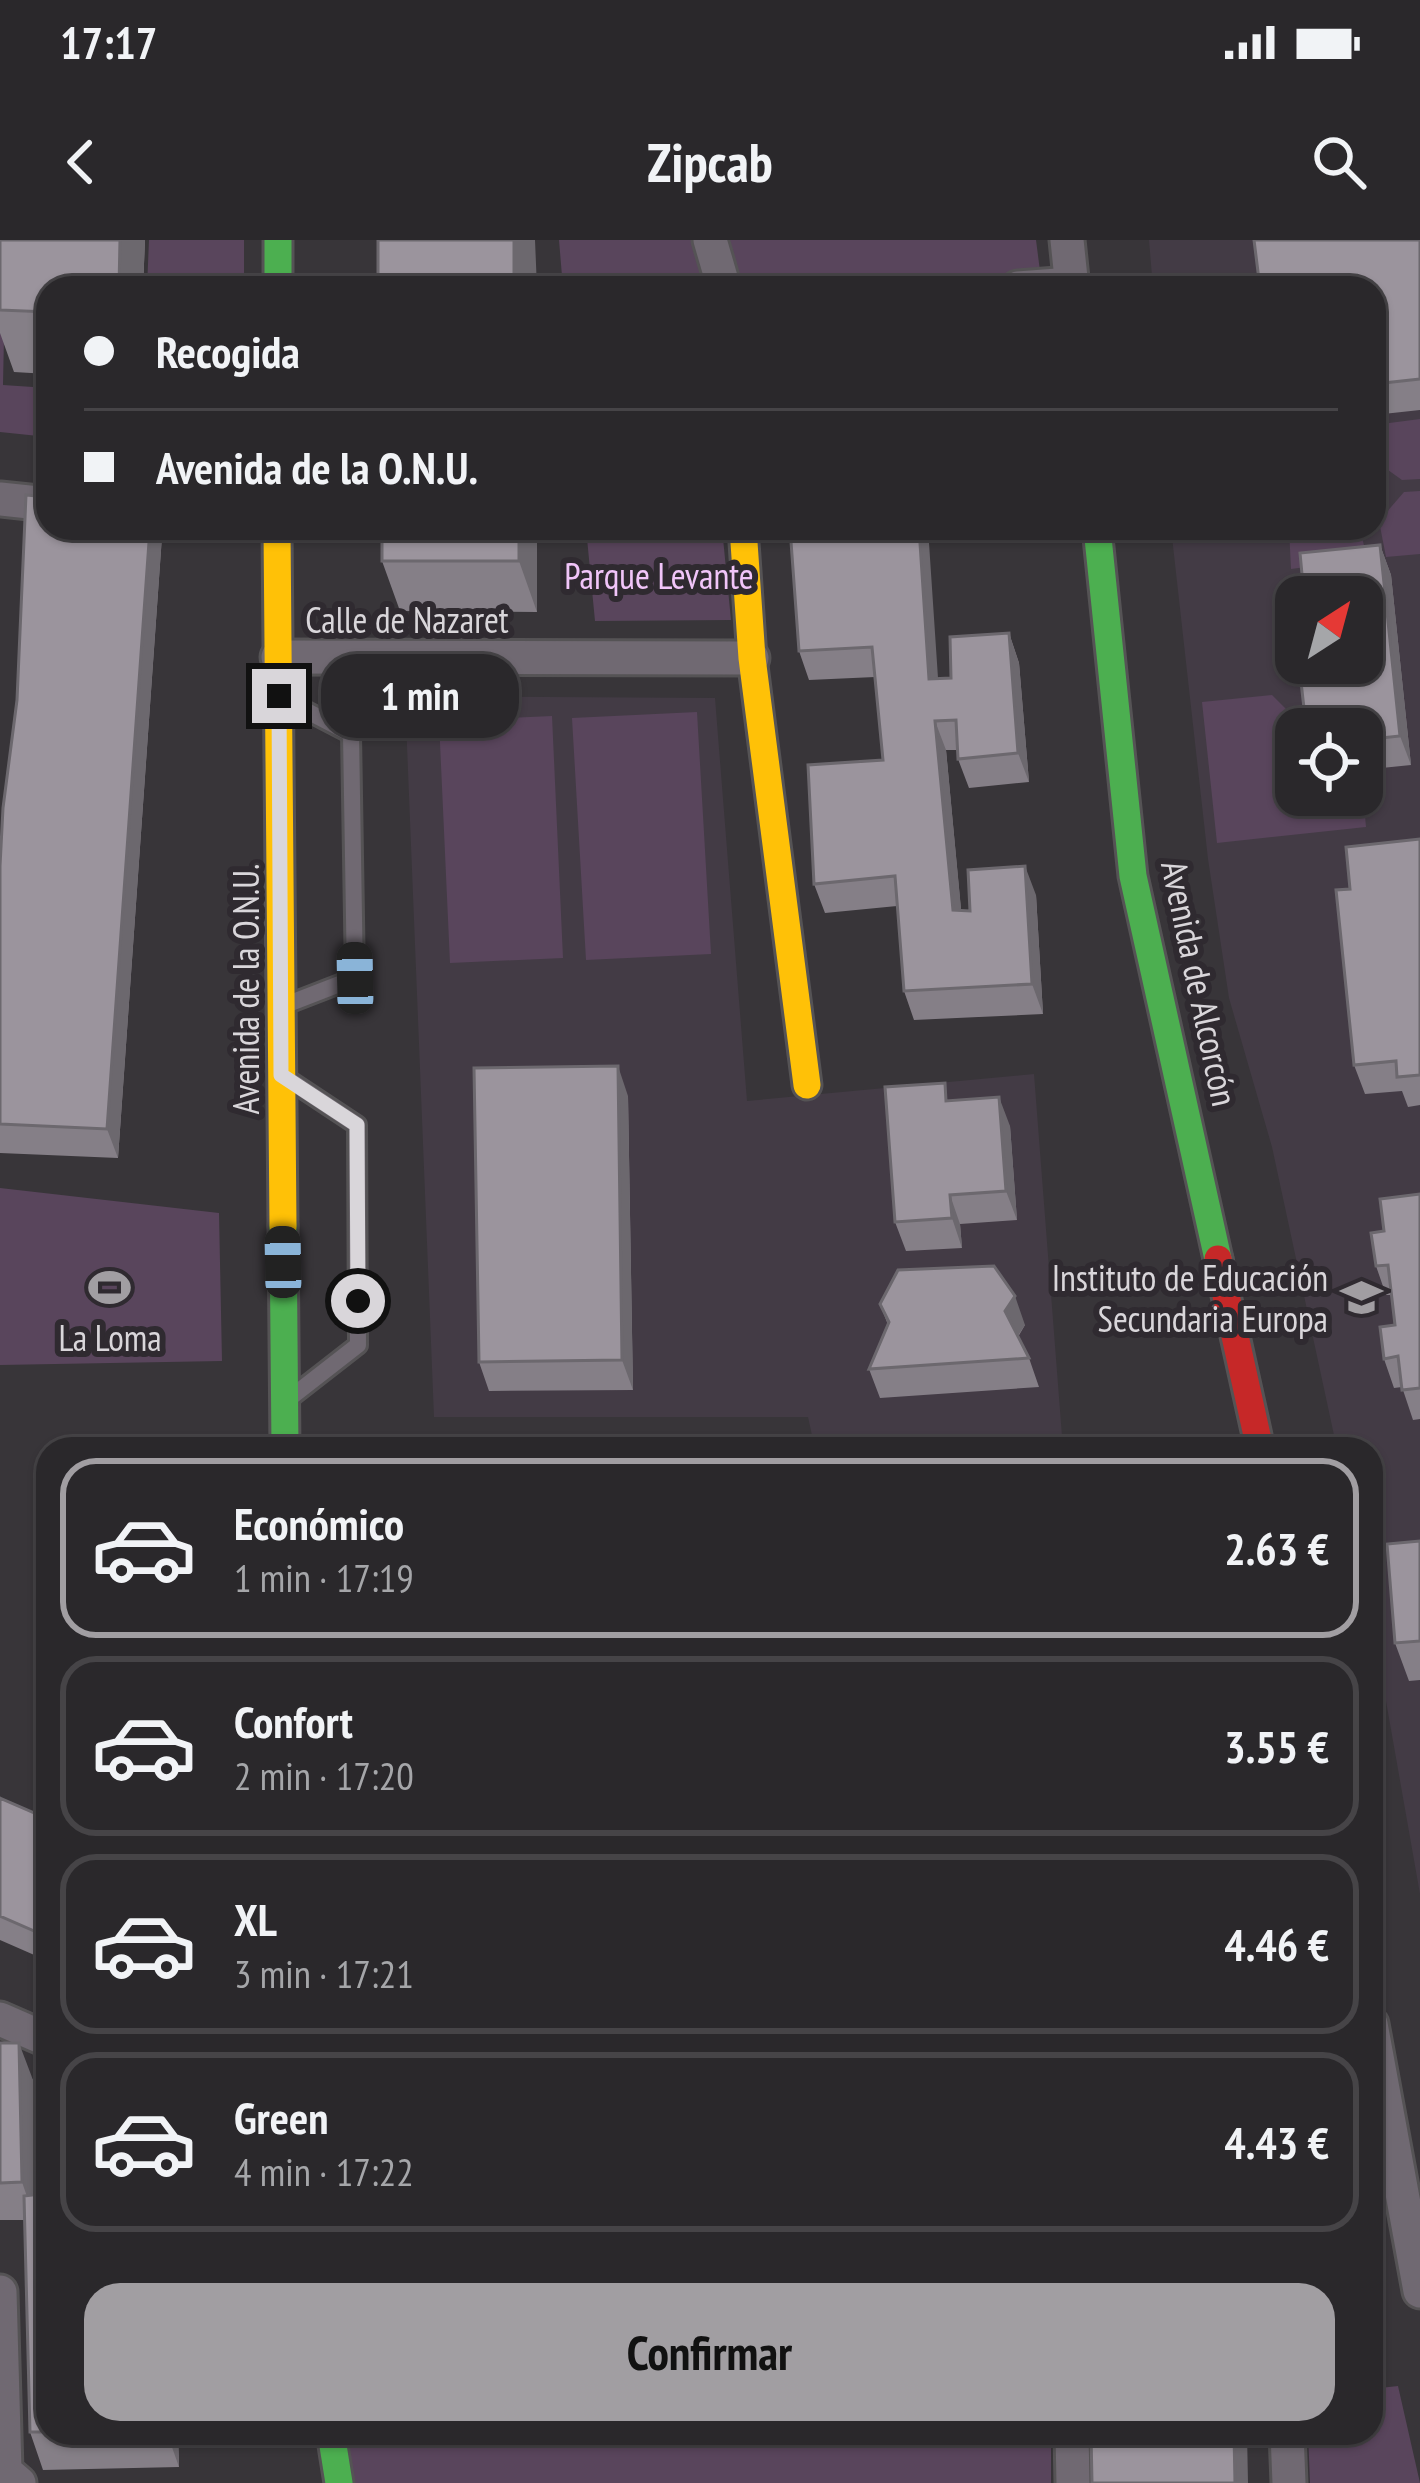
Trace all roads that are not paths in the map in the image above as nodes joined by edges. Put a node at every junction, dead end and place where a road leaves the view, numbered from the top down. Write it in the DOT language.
graph roads {
  1 [pos="278,240"];
  2 [pos="710,240"];
  3 [pos="1067,240"];
  4 [pos="278,276"];
  5 [pos="720,276"];
  6 [pos="1070,276"];
  7 [pos="0,499"];
  8 [pos="36,503"];
  9 [pos="278,540"];
  10 [pos="744,540"];
  11 [pos="1098,540"];
  12 [pos="278,657"];
  13 [pos="752,658"];
  14 [pos="279,696"];
  15 [pos="281,1006"];
  16 [pos="281,1075"];
  17 [pos="807,1085"];
  18 [pos="284,1403"];
  19 [pos="285,1437"];
  20 [pos="1257,1437"];
  21 [pos="0,2019"];
  22 [pos="36,2034"];
  23 [pos="1383,2089"];
  24 [pos="1420,2291"];
  25 [pos="0,2292"];
  26 [pos="333,2445"];
  27 [pos="1072,2445"];
  28 [pos="1287,2445"];
  29 [pos="19,2483"];
  30 [pos="339,2483"];
  31 [pos="1073,2483"];
  32 [pos="1289,2483"];
  1 -- 4 [label="street"];
  2 -- 5 [label="street"];
  3 -- 6 [label="street"];
  7 -- 8 [label="street"];
  9 -- 12 [label="street, Avenida de la O.N.U."];
  10 -- 13 [label="street"];
  11 -- 20 [label="street, Avenida de Alcorcón"];
  12 -- 13 [label="street, Calle de Nazaret"];
  12 -- 14 [label="street, Avenida de la O.N.U."];
  13 -- 17 [label="street"];
  14 -- 15 [label="street, Avenida de la O.N.U."];
  14 -- 15 [label="lane"];
  15 -- 16 [label="street, Avenida de la O.N.U."];
  16 -- 18 [label="street, Avenida de la O.N.U."];
  16 -- 18 [label="lane"];
  18 -- 19 [label="street, Avenida de la O.N.U."];
  21 -- 22 [label="street"];
  23 -- 24 [label="street"];
  25 -- 29 [label="street"];
  26 -- 30 [label="street"];
  27 -- 31 [label="street"];
  28 -- 32 [label="street"];
}
